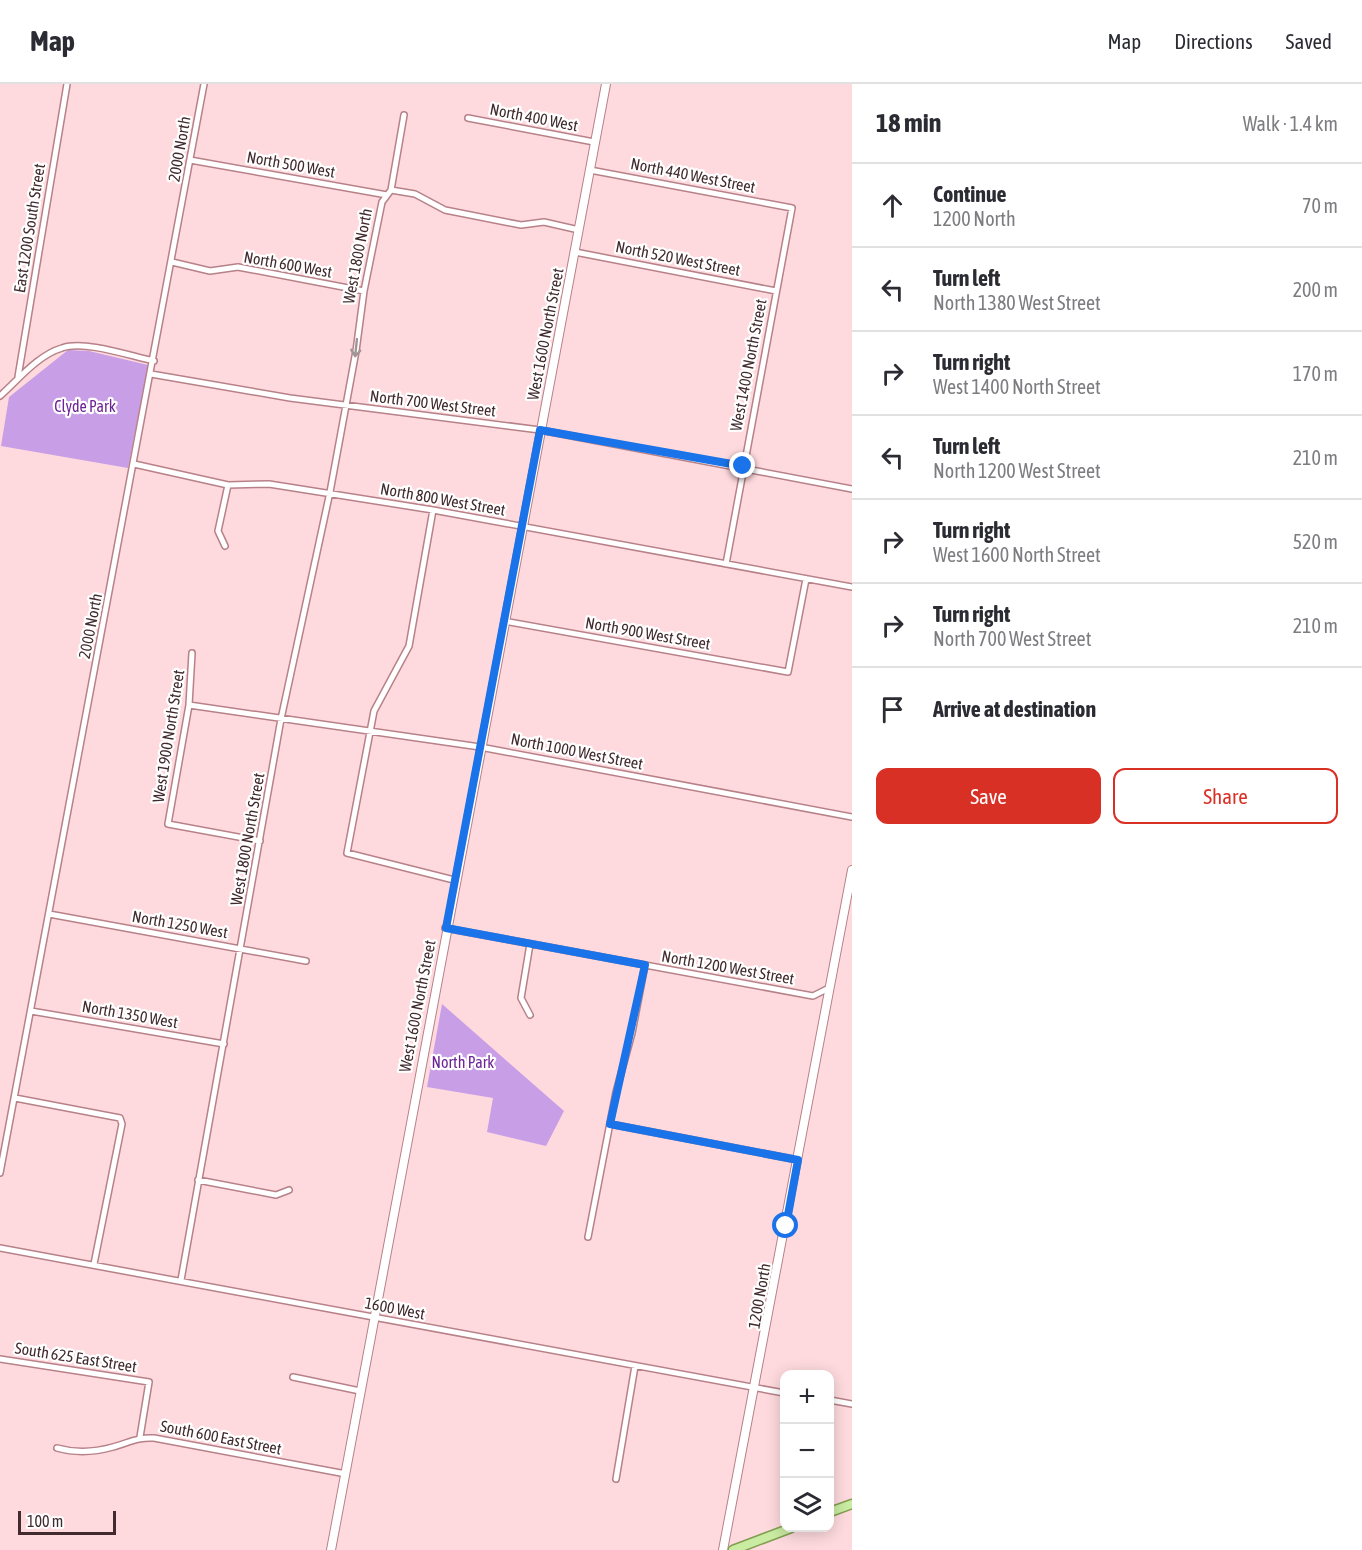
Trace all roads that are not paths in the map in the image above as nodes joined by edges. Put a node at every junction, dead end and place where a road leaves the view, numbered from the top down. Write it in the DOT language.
graph roads {
  1 [pos="67,84"];
  2 [pos="204,84"];
  3 [pos="606,84"];
  4 [pos="404,115"];
  5 [pos="468,118"];
  6 [pos="594,142"];
  7 [pos="190,160"];
  8 [pos="590,170"];
  9 [pos="389,193"];
  10 [pos="792,208"];
  11 [pos="579,230"];
  12 [pos="575,252"];
  13 [pos="172,262"];
  14 [pos="364,291"];
  15 [pos="776,291"];
  16 [pos="154,361"];
  17 [pos="151,374"];
  18 [pos="18,377"];
  19 [pos="0,396"];
  20 [pos="346,405"];
  21 [pos="540,430"];
  22 [pos="134,464"];
  23 [pos="743,466"];
  24 [pos="228,485"];
  25 [pos="852,489"];
  26 [pos="330,492"];
  27 [pos="433,510"];
  28 [pos="521,527"];
  29 [pos="225,546"];
  30 [pos="726,564"];
  31 [pos="806,579"];
  32 [pos="852,587"];
  33 [pos="504,621"];
  34 [pos="192,653"];
  35 [pos="189,705"];
  36 [pos="281,718"];
  37 [pos="369,731"];
  38 [pos="480,747"];
  39 [pos="852,817"];
  40 [pos="260,841"];
  41 [pos="852,870"];
  42 [pos="454,880"];
  43 [pos="50,914"];
  44 [pos="446,928"];
  45 [pos="530,944"];
  46 [pos="241,949"];
  47 [pos="306,961"];
  48 [pos="645,965"];
  49 [pos="827,989"];
  50 [pos="31,1011"];
  51 [pos="530,1015"];
  52 [pos="224,1044"];
  53 [pos="15,1098"];
  54 [pos="610,1124"];
  55 [pos="798,1160"];
  56 [pos="0,1173"];
  57 [pos="198,1180"];
  58 [pos="289,1190"];
  59 [pos="588,1237"];
  60 [pos="0,1248"];
  61 [pos="94,1264"];
  62 [pos="181,1280"];
  63 [pos="373,1318"];
  64 [pos="0,1359"];
  65 [pos="635,1366"];
  66 [pos="293,1377"];
  67 [pos="756,1388"];
  68 [pos="360,1391"];
  69 [pos="780,1392"];
  70 [pos="834,1401"];
  71 [pos="852,1404"];
  72 [pos="140,1437"];
  73 [pos="57,1448"];
  74 [pos="346,1474"];
  75 [pos="616,1479"];
  76 [pos="852,1504"];
  77 [pos="834,1511"];
  78 [pos="780,1531"];
  79 [pos="331,1550"];
  80 [pos="723,1550"];
  81 [pos="733,1550"];
  1 -- 18 [label="street, East 1200 South Street"];
  2 -- 7 [label="street, 2000 North"];
  3 -- 6 [label="street, West 1600 North Street"];
  4 -- 9 [label="street, West 1800 North"];
  5 -- 6 [label="street, North 400 West"];
  6 -- 8 [label="street, West 1600 North Street"];
  7 -- 9 [label="street, North 500 West"];
  7 -- 13 [label="street, 2000 North"];
  8 -- 10 [label="street, North 440 West Street"];
  8 -- 11 [label="street, West 1600 North Street"];
  9 -- 11 [label="street, North 500 West"];
  9 -- 14 [label="street, West 1800 North"];
  10 -- 15 [label="street, West 1400 North Street"];
  11 -- 12 [label="street, West 1600 North Street"];
  12 -- 15 [label="street, North 520 West Street"];
  12 -- 21 [label="street, West 1600 North Street"];
  13 -- 14 [label="street, North 600 West"];
  13 -- 16 [label="street, 2000 North"];
  14 -- 20 [label="street, West 1800 North, one-way"];
  15 -- 23 [label="street, West 1400 North Street"];
  16 -- 17 [label="street, 2000 North"];
  16 -- 18 [label="street"];
  17 -- 20 [label="street, North 700 West Street"];
  17 -- 22 [label="street, 2000 North"];
  18 -- 19 [label="street"];
  20 -- 21 [label="street, North 700 West Street"];
  20 -- 26 [label="street, West 1800 North Street"];
  21 -- 23 [label="street, North 700 West Street"];
  21 -- 28 [label="street, West 1600 North Street"];
  22 -- 24 [label="street, North 800 West Street"];
  22 -- 43 [label="street, 2000 North"];
  23 -- 25 [label="street, North 700 West Street"];
  23 -- 30 [label="street, West 1400 North Street"];
  24 -- 26 [label="street, North 800 West Street"];
  24 -- 29 [label="street"];
  26 -- 27 [label="street, North 800 West Street"];
  26 -- 36 [label="street, West 1800 North Street"];
  27 -- 28 [label="street, North 800 West Street"];
  27 -- 37 [label="street"];
  28 -- 30 [label="street, North 800 West Street"];
  28 -- 33 [label="street, West 1600 North Street"];
  30 -- 31 [label="street, North 800 West Street"];
  31 -- 32 [label="street, North 800 West Street"];
  31 -- 33 [label="street, North 900 West Street"];
  33 -- 38 [label="street, West 1600 North Street"];
  34 -- 35 [label="street, West 1900 North Street"];
  35 -- 36 [label="street, North 1000 West Street"];
  35 -- 40 [label="street, West 1900 North Street"];
  36 -- 37 [label="street, North 1000 West Street"];
  36 -- 40 [label="street, West 1800 North Street"];
  37 -- 38 [label="street, North 1000 West Street"];
  37 -- 42 [label="street"];
  38 -- 39 [label="street, North 1000 West Street"];
  38 -- 42 [label="street, West 1600 North Street"];
  40 -- 46 [label="street, West 1800 North Street"];
  41 -- 49 [label="street, 1200 North"];
  42 -- 44 [label="street, West 1600 North Street"];
  43 -- 46 [label="street, North 1250 West"];
  43 -- 50 [label="street, 2000 North"];
  44 -- 45 [label="street, North 1200 West Street"];
  44 -- 63 [label="street, West 1600 North Street"];
  45 -- 48 [label="street, North 1200 West Street"];
  45 -- 51 [label="street"];
  46 -- 47 [label="street, North 1250 West"];
  46 -- 52 [label="street, West 1800 North Street"];
  48 -- 49 [label="street, North 1200 West Street"];
  48 -- 54 [label="street"];
  49 -- 55 [label="street, 1200 North"];
  50 -- 52 [label="street, North 1350 West"];
  50 -- 53 [label="street, 2000 North"];
  52 -- 57 [label="street, West 1800 North Street"];
  53 -- 56 [label="street, 2000 North"];
  53 -- 61 [label="street"];
  54 -- 55 [label="street"];
  54 -- 59 [label="street"];
  55 -- 67 [label="street, 1200 North"];
  57 -- 58 [label="street"];
  57 -- 62 [label="street, West 1800 North Street"];
  60 -- 61 [label="street, 1600 West"];
  61 -- 62 [label="street, 1600 West"];
  62 -- 63 [label="street, 1600 West"];
  63 -- 65 [label="street, 1600 West"];
  63 -- 68 [label="street, West 1600 North Street"];
  64 -- 72 [label="street, South 625 East Street"];
  65 -- 67 [label="street, 1600 West"];
  65 -- 75 [label="street"];
  66 -- 68 [label="street"];
  67 -- 69 [label="street, 1600 West"];
  67 -- 80 [label="street, 1200 North"];
  68 -- 74 [label="street, West 1600 North Street"];
  70 -- 71 [label="street"];
  72 -- 73 [label="street, South 600 East Street"];
  72 -- 74 [label="street, South 600 East Street"];
  74 -- 79 [label="street, West 1600 North Street"];
  76 -- 77 [label="main road"];
  78 -- 81 [label="main road"];
}
